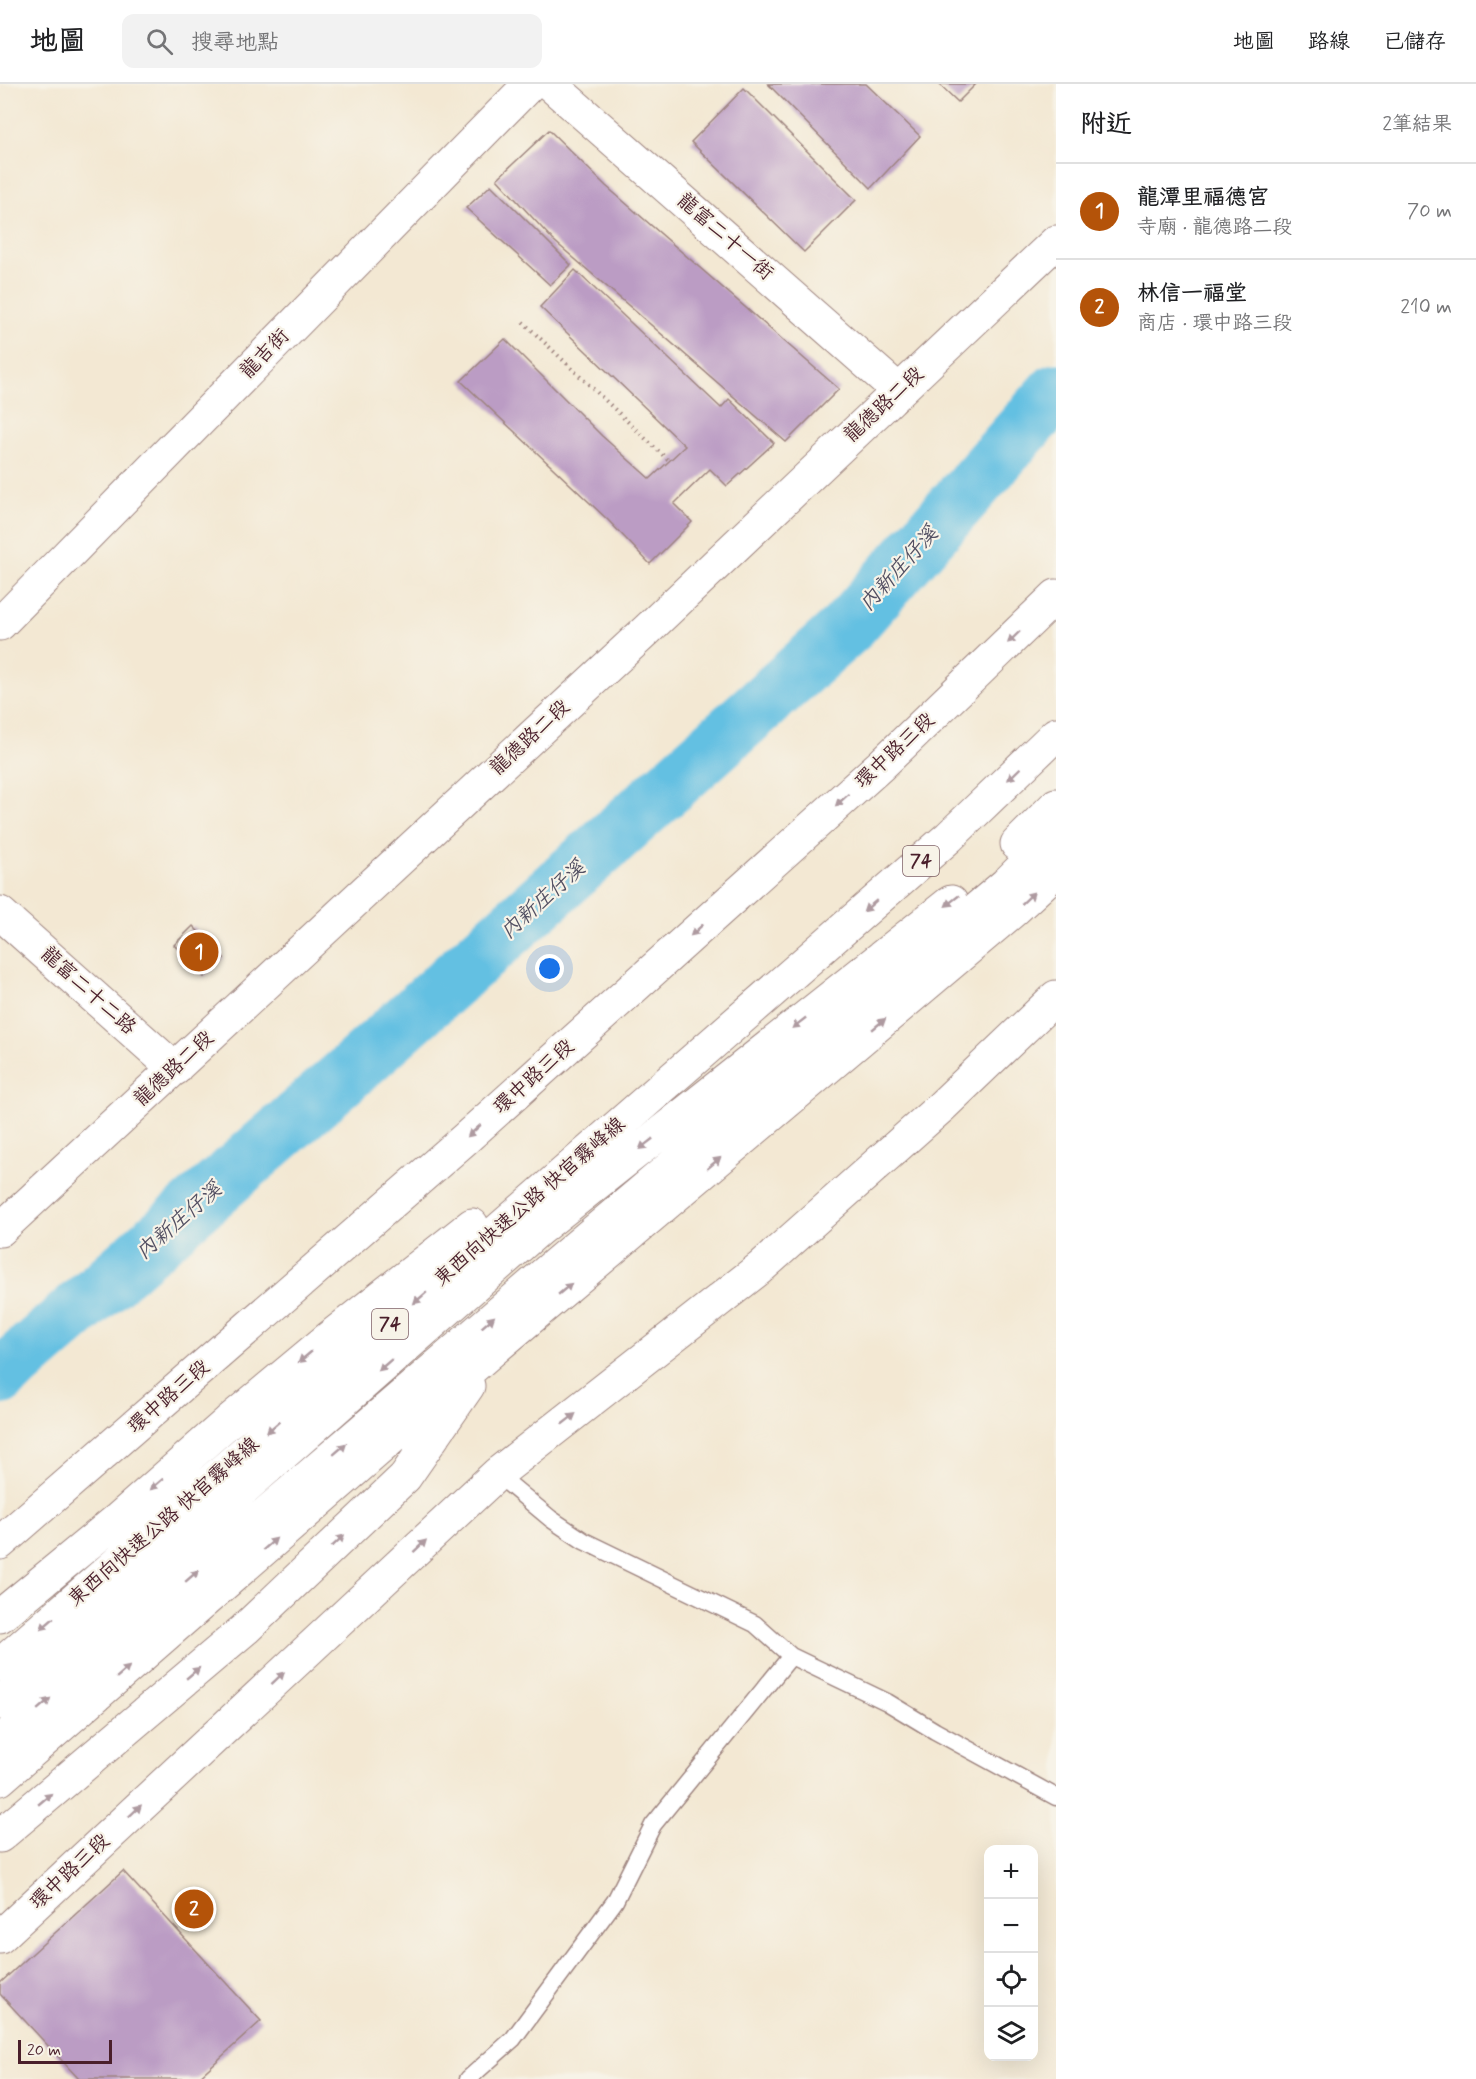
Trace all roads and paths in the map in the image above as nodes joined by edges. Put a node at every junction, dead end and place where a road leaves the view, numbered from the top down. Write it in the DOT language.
graph roads {
  1 [pos="530,84"];
  2 [pos="550,84"];
  3 [pos="1056,242"];
  4 [pos="523,322"];
  5 [pos="899,391"];
  6 [pos="669,461"];
  7 [pos="1056,596"];
  8 [pos="0,624"];
  9 [pos="1056,734"];
  10 [pos="1056,805"];
  11 [pos="1056,834"];
  12 [pos="1056,871"];
  13 [pos="0,913"];
  14 [pos="781,984"];
  15 [pos="1056,997"];
  16 [pos="175,1069"];
  17 [pos="0,1230"];
  18 [pos="488,1354"];
  19 [pos="497,1474"];
  20 [pos="0,1543"];
  21 [pos="0,1616"];
  22 [pos="791,1656"];
  23 [pos="0,1665"];
  24 [pos="0,1703"];
  25 [pos="0,1742"];
  26 [pos="0,1779"];
  27 [pos="1056,1797"];
  28 [pos="0,1836"];
  29 [pos="0,1937"];
  30 [pos="468,2079"];
  1 -- 8 [label="main road, 龍吉街"];
  2 -- 5 [label="main road, 龍富二十一街"];
  3 -- 5 [label="main road, 龍德路二段"];
  4 -- 6 [label="path"];
  5 -- 16 [label="main road, 龍德路二段"];
  7 -- 20 [label="main road, 環中路三段, one-way"];
  9 -- 14 [label="main road, 東西向快速公路 快官霧峰線 / 74, one-way"];
  10 -- 24 [label="main road, one-way"];
  25 -- 11 [label="main road, one-way"];
  18 -- 12 [label="main road, one-way"];
  13 -- 16 [label="main road, 龍富二十二路"];
  14 -- 21 [label="main road, one-way"];
  14 -- 23 [label="main road, 東西向快速公路 快官霧峰線 / 74, one-way"];
  19 -- 15 [label="main road, 環中路三段, one-way"];
  16 -- 17 [label="main road, 龍德路二段"];
  26 -- 18 [label="main road, one-way"];
  28 -- 18 [label="main road, one-way"];
  19 -- 22 [label="lane"];
  29 -- 19 [label="main road, 環中路三段, one-way"];
  22 -- 27 [label="lane"];
  22 -- 30 [label="lane"];
}
